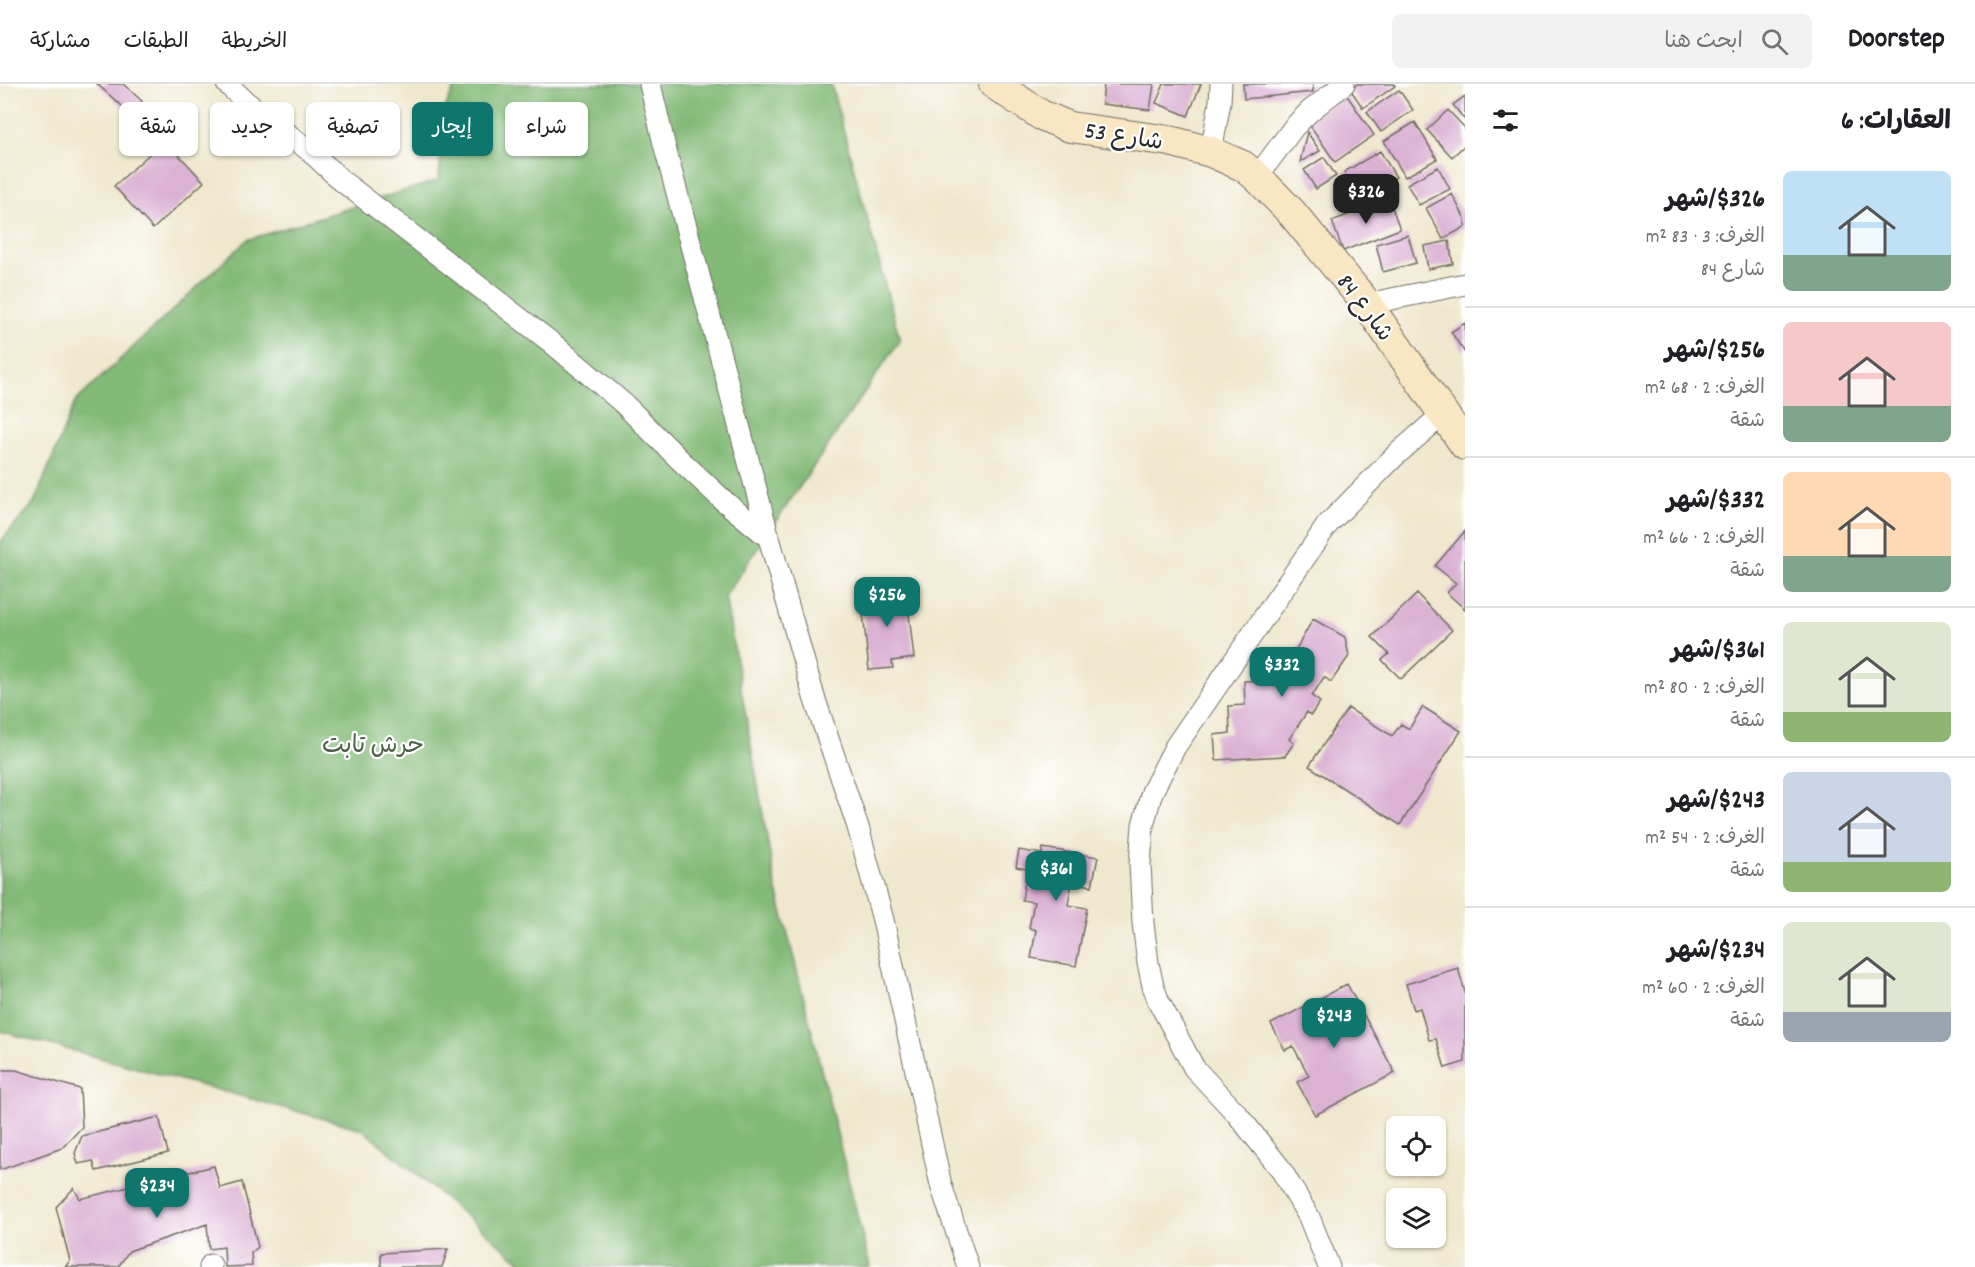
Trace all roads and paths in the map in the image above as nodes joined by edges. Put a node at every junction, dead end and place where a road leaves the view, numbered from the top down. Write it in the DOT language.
graph roads {
  1 [pos="227,84"];
  2 [pos="650,84"];
  3 [pos="994,84"];
  4 [pos="1221,84"];
  5 [pos="1344,84"];
  6 [pos="1212,152"];
  7 [pos="1257,177"];
  8 [pos="1465,284"];
  9 [pos="1367,304"];
  10 [pos="1443,414"];
  11 [pos="1465,445"];
  12 [pos="769,537"];
  13 [pos="968,1267"];
  14 [pos="1329,1267"];
  1 -- 12 [label="street"];
  2 -- 12 [label="street"];
  3 -- 6 [label="street, شارع 53"];
  4 -- 6 [label="street"];
  5 -- 7 [label="street"];
  6 -- 7 [label="street, شارع 53"];
  7 -- 9 [label="street, شارع 84"];
  8 -- 9 [label="street"];
  9 -- 10 [label="street, شارع 84"];
  10 -- 11 [label="street, شارع 84"];
  10 -- 14 [label="street"];
  12 -- 13 [label="street"];
}
